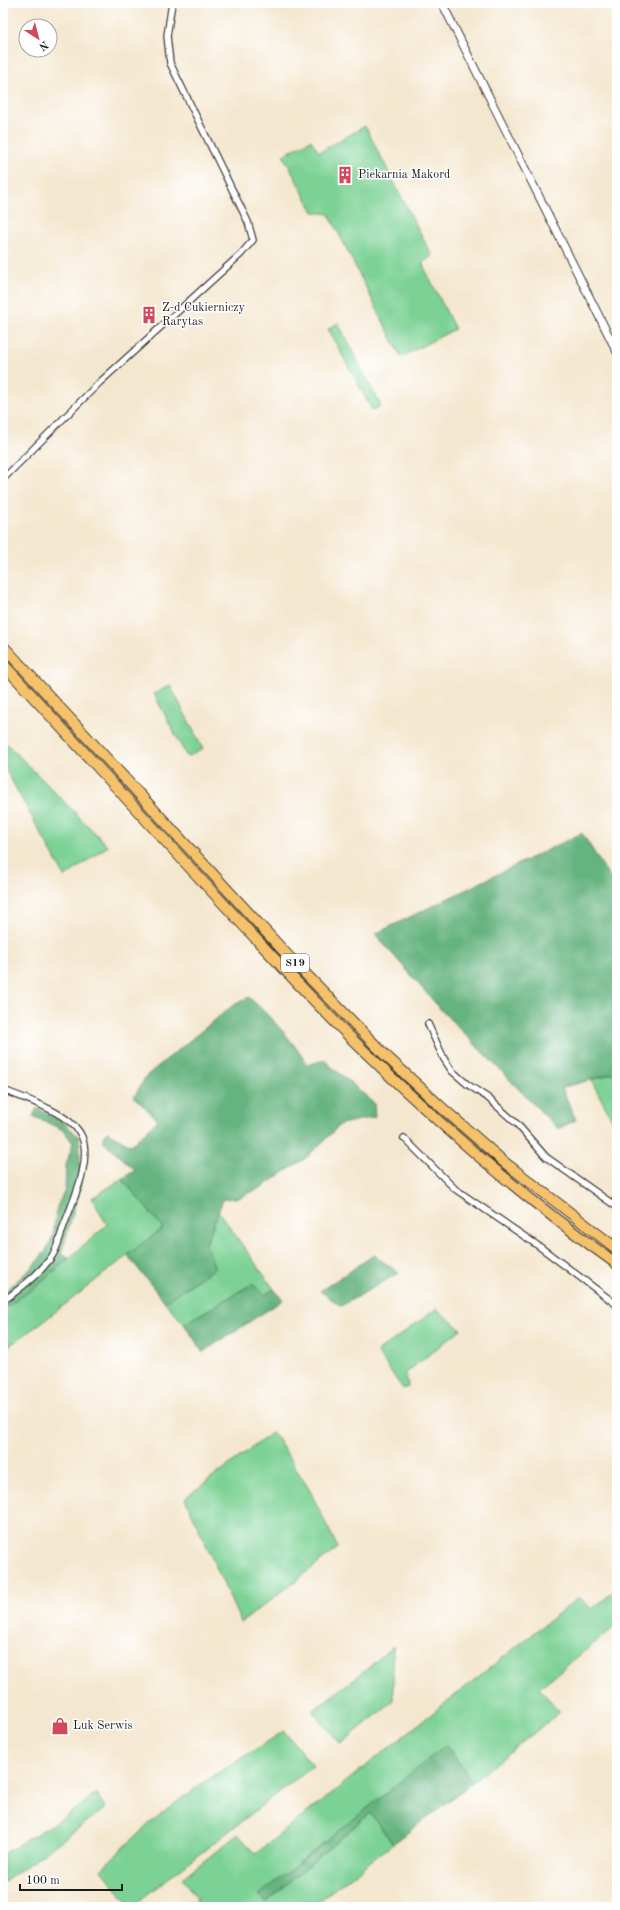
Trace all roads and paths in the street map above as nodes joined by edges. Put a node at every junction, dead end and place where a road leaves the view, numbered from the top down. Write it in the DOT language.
graph roads {
  1 [pos="172,3"];
  2 [pos="442,3"];
  3 [pos="617,352"];
  4 [pos="3,479"];
  5 [pos="3,646"];
  6 [pos="3,664"];
  7 [pos="428,1024"];
  8 [pos="3,1090"];
  9 [pos="404,1138"];
  10 [pos="617,1207"];
  11 [pos="617,1249"];
  12 [pos="617,1264"];
  13 [pos="3,1301"];
  14 [pos="617,1305"];
  1 -- 4 [label="street"];
  2 -- 3 [label="street"];
  5 -- 11 [label="highway, S19"];
  6 -- 12 [label="highway, S19"];
  7 -- 10 [label="street"];
  8 -- 13 [label="street"];
  9 -- 14 [label="street"];
}
